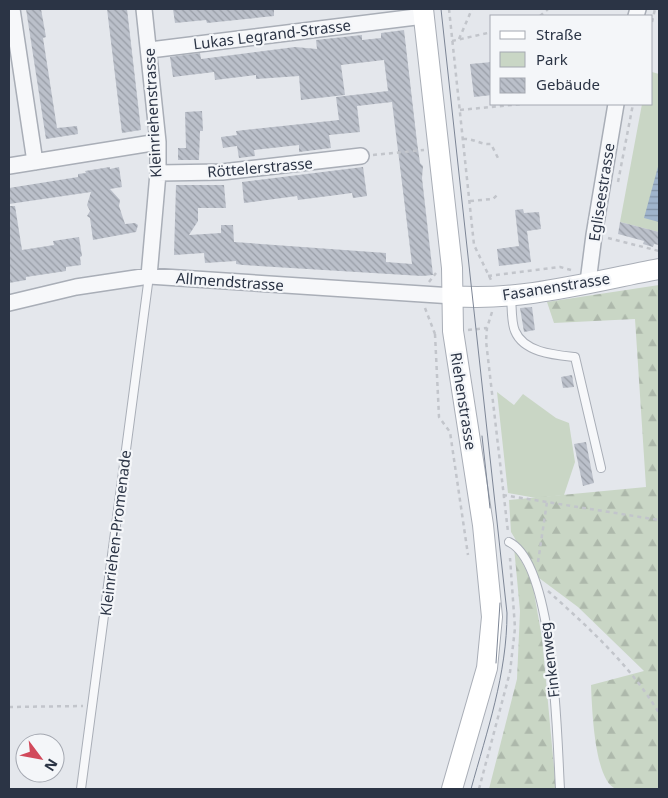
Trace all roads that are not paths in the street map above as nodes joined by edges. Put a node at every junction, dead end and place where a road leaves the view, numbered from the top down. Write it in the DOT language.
graph roads {
  1 [pos="12,9"];
  2 [pos="144,9"];
  3 [pos="424,12"];
  4 [pos="150,50"];
  5 [pos="616,105"];
  6 [pos="158,142"];
  7 [pos="361,156"];
  8 [pos="35,162"];
  9 [pos="9,166"];
  10 [pos="158,172"];
  11 [pos="659,269"];
  12 [pos="150,276"];
  13 [pos="589,278"];
  14 [pos="453,296"];
  15 [pos="503,299"];
  16 [pos="9,303"];
  17 [pos="600,468"];
  18 [pos="509,542"];
  19 [pos="81,789"];
  20 [pos="452,789"];
  21 [pos="560,789"];
  1 -- 8 [label="street"];
  2 -- 4 [label="street, Kleinriehenstrasse"];
  3 -- 4 [label="street, Lukas Legrand-Strasse"];
  3 -- 14 [label="main road, Riehenstrasse"];
  4 -- 6 [label="street, Kleinriehenstrasse"];
  5 -- 13 [label="street, Egliseestrasse"];
  6 -- 8 [label="street"];
  6 -- 10 [label="street, Kleinriehenstrasse"];
  7 -- 10 [label="street, Röttelerstrasse"];
  8 -- 9 [label="street"];
  10 -- 12 [label="street, Kleinriehenstrasse"];
  11 -- 13 [label="main road, Fasanenstrasse"];
  12 -- 14 [label="street, Allmendstrasse"];
  12 -- 16 [label="street, Allmendstrasse"];
  12 -- 19 [label="lane, Kleinriehen-Promenade"];
  13 -- 15 [label="main road, Fasanenstrasse"];
  14 -- 15 [label="main road, Fasanenstrasse"];
  14 -- 20 [label="main road, Riehenstrasse"];
  15 -- 17 [label="lane"];
  18 -- 21 [label="lane, Finkenweg"];
}
